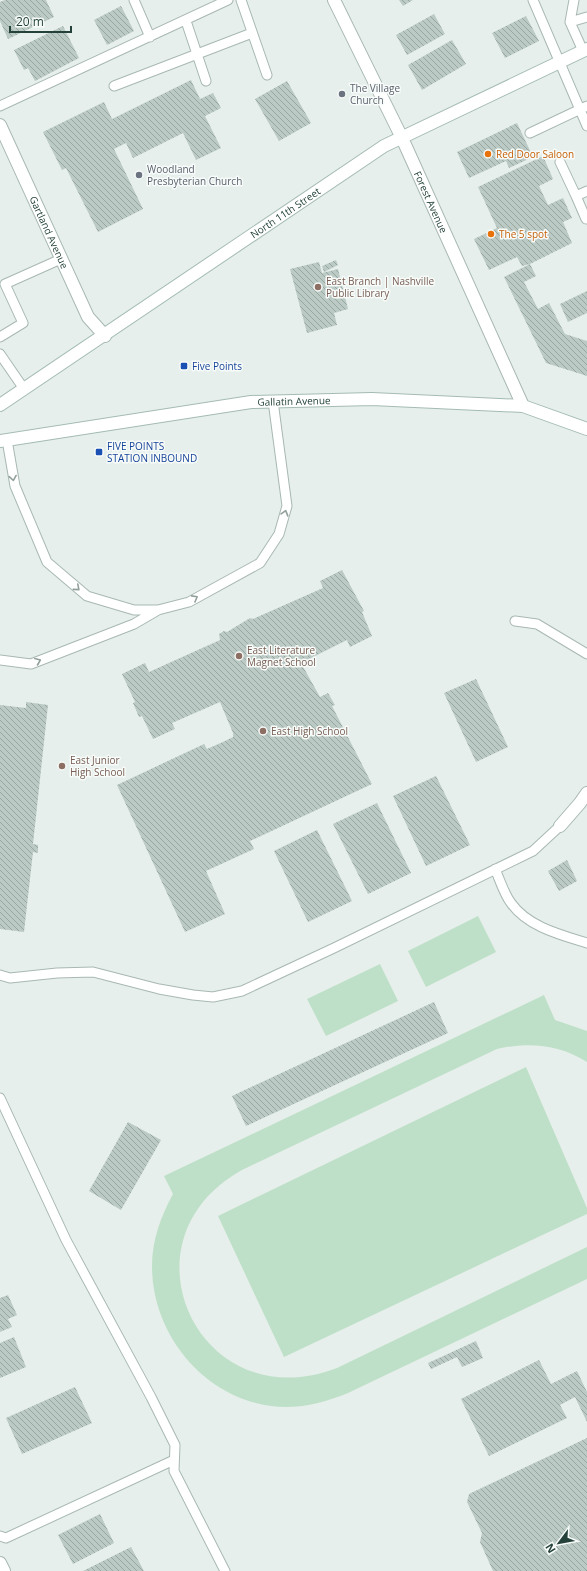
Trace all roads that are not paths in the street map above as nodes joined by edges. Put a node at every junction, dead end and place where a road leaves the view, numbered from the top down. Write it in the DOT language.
graph roads {
  1 [pos="134,0"];
  2 [pos="228,0"];
  3 [pos="241,0"];
  4 [pos="334,0"];
  5 [pos="532,0"];
  6 [pos="574,0"];
  7 [pos="587,16"];
  8 [pos="186,21"];
  9 [pos="570,22"];
  10 [pos="252,34"];
  11 [pos="150,37"];
  12 [pos="585,50"];
  13 [pos="196,55"];
  14 [pos="559,62"];
  15 [pos="267,76"];
  16 [pos="206,81"];
  17 [pos="114,86"];
  18 [pos="0,106"];
  19 [pos="583,108"];
  20 [pos="0,125"];
  21 [pos="587,126"];
  22 [pos="530,133"];
  23 [pos="402,138"];
  24 [pos="560,162"];
  25 [pos="587,191"];
  26 [pos="576,196"];
  27 [pos="586,219"];
  28 [pos="61,259"];
  29 [pos="0,336"];
  30 [pos="105,336"];
  31 [pos="0,354"];
  32 [pos="24,389"];
  33 [pos="274,402"];
  34 [pos="0,405"];
  35 [pos="523,406"];
  36 [pos="587,429"];
  37 [pos="4,440"];
  38 [pos="158,610"];
  39 [pos="515,621"];
  40 [pos="587,654"];
  41 [pos="0,660"];
  42 [pos="587,793"];
  43 [pos="560,826"];
  44 [pos="495,870"];
  45 [pos="587,943"];
  46 [pos="0,975"];
  47 [pos="0,1098"];
  48 [pos="174,1460"];
  49 [pos="0,1536"];
  50 [pos="0,1563"];
  51 [pos="4,1571"];
  52 [pos="225,1571"];
  1 -- 11 [label="lane"];
  2 -- 8 [label="lane"];
  3 -- 10 [label="lane"];
  4 -- 23 [label="street, Forest Avenue"];
  5 -- 14 [label="lane"];
  6 -- 9 [label="lane"];
  7 -- 9 [label="lane"];
  8 -- 11 [label="lane"];
  8 -- 13 [label="lane"];
  9 -- 12 [label="lane"];
  10 -- 13 [label="lane"];
  10 -- 15 [label="lane"];
  11 -- 18 [label="lane"];
  12 -- 14 [label="street, North 11th Street"];
  13 -- 16 [label="lane"];
  13 -- 17 [label="lane"];
  14 -- 19 [label="lane"];
  14 -- 23 [label="street, North 11th Street"];
  19 -- 21 [label="lane"];
  19 -- 22 [label="lane"];
  20 -- 28 [label="street, Gartland Avenue"];
  23 -- 30 [label="street, North 11th Street"];
  23 -- 35 [label="street, Forest Avenue"];
  24 -- 26 [label="lane"];
  25 -- 26 [label="lane"];
  26 -- 27 [label="lane"];
  28 -- 29 [label="lane"];
  28 -- 30 [label="street, Gartland Avenue"];
  30 -- 32 [label="street, North 11th Street"];
  31 -- 32 [label="lane"];
  32 -- 34 [label="street, North 11th Street"];
  33 -- 35 [label="street, Gallatin Avenue"];
  33 -- 37 [label="street, Gallatin Avenue"];
  38 -- 33 [label="lane, one-way"];
  35 -- 36 [label="street, Gallatin Avenue"];
  37 -- 38 [label="lane, one-way"];
  41 -- 38 [label="lane, one-way"];
  39 -- 40 [label="lane"];
  42 -- 43 [label="street"];
  43 -- 44 [label="lane"];
  44 -- 45 [label="lane"];
  44 -- 46 [label="lane"];
  47 -- 48 [label="lane"];
  48 -- 49 [label="lane"];
  48 -- 52 [label="lane"];
  50 -- 51 [label="street"];
}
